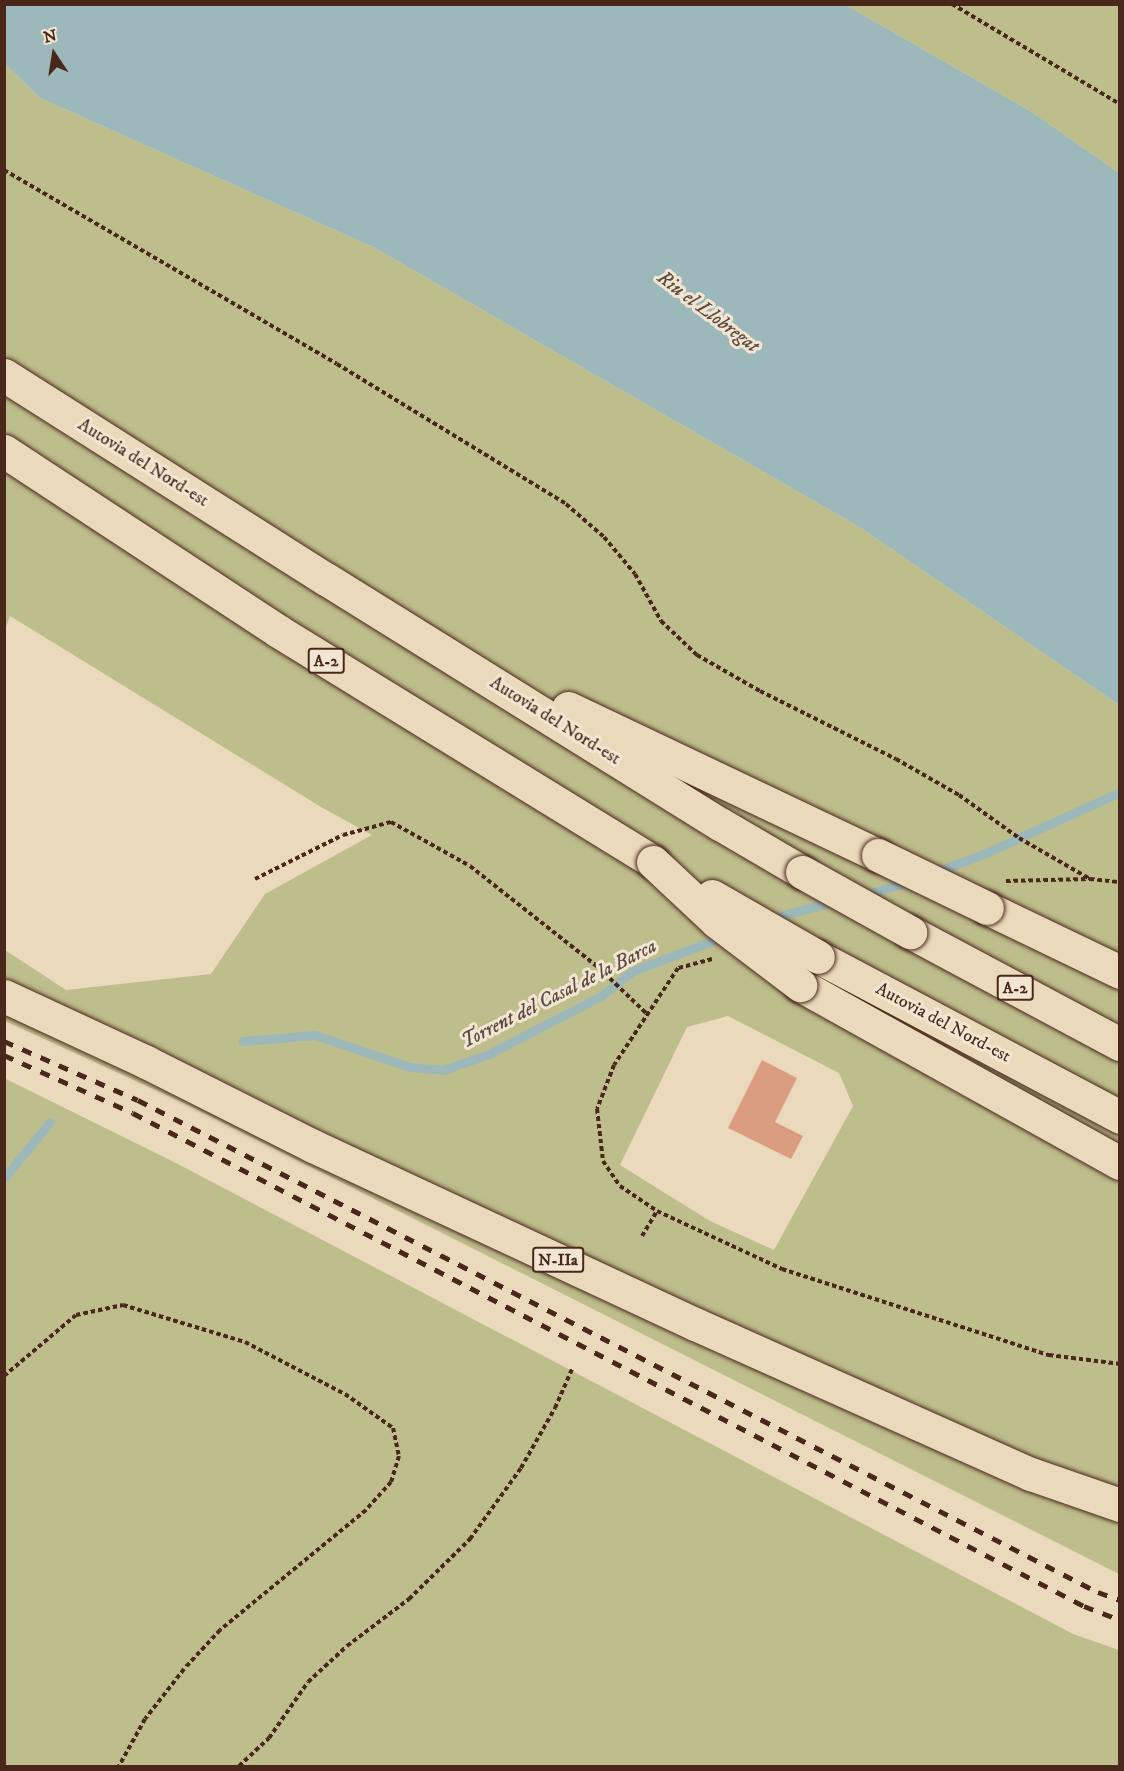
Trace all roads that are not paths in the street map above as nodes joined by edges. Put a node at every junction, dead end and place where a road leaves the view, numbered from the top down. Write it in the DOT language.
graph roads {
  1 [pos="4,375"];
  2 [pos="4,451"];
  3 [pos="434,645"];
  4 [pos="653,862"];
  5 [pos="1119,972"];
  6 [pos="4,996"];
  7 [pos="1119,1044"];
  8 [pos="1119,1117"];
  9 [pos="1119,1163"];
  10 [pos="1119,1505"];
  1 -- 3 [label="main road, Autovia del Nord-est / A-2"];
  2 -- 4 [label="main road, Autovia del Nord-est / A-2"];
  3 -- 5 [label="main road, bridge"];
  3 -- 7 [label="main road, Autovia del Nord-est / A-2, bridge"];
  4 -- 8 [label="main road, Autovia del Nord-est / A-2, bridge"];
  4 -- 9 [label="main road, bridge"];
  6 -- 10 [label="main road, N-IIa"];
}
